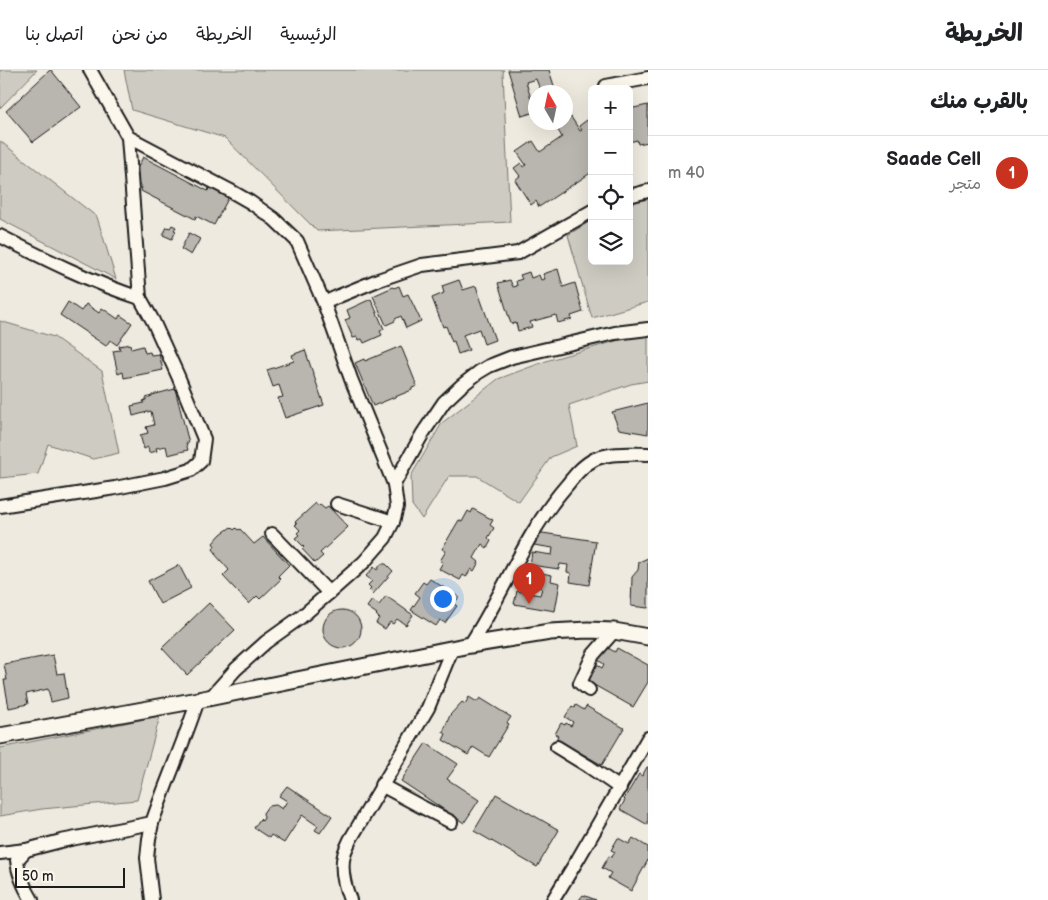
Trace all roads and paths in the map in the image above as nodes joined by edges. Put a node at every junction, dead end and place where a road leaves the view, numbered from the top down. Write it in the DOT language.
graph roads {
  1 [pos="90,70"];
  2 [pos="648,78"];
  3 [pos="611,85"];
  4 [pos="128,137"];
  5 [pos="648,191"];
  6 [pos="633,195"];
  7 [pos="588,214"];
  8 [pos="0,236"];
  9 [pos="140,298"];
  10 [pos="324,303"];
  11 [pos="648,329"];
  12 [pos="648,454"];
  13 [pos="394,484"];
  14 [pos="337,504"];
  15 [pos="0,506"];
  16 [pos="392,522"];
  17 [pos="272,534"];
  18 [pos="329,593"];
  19 [pos="614,631"];
  20 [pos="648,637"];
  21 [pos="470,645"];
  22 [pos="452,650"];
  23 [pos="589,690"];
  24 [pos="204,699"];
  25 [pos="0,736"];
  26 [pos="648,738"];
  27 [pos="558,747"];
  28 [pos="382,785"];
  29 [pos="620,788"];
  30 [pos="451,822"];
  31 [pos="152,823"];
  32 [pos="26,850"];
  33 [pos="0,853"];
  34 [pos="32,900"];
  35 [pos="152,900"];
  36 [pos="350,900"];
  37 [pos="553,900"];
  1 -- 4 [label="street"];
  2 -- 3 [label="street"];
  4 -- 9 [label="street"];
  4 -- 10 [label="street"];
  5 -- 6 [label="street"];
  7 -- 10 [label="street"];
  8 -- 9 [label="street"];
  9 -- 15 [label="street"];
  10 -- 13 [label="street"];
  11 -- 13 [label="street"];
  12 -- 21 [label="street"];
  13 -- 16 [label="street"];
  14 -- 16 [label="street"];
  16 -- 18 [label="street"];
  17 -- 18 [label="street"];
  18 -- 24 [label="street"];
  19 -- 20 [label="street"];
  19 -- 21 [label="street"];
  19 -- 23 [label="street"];
  21 -- 22 [label="street"];
  22 -- 24 [label="street"];
  22 -- 28 [label="street"];
  24 -- 25 [label="street"];
  24 -- 31 [label="street"];
  26 -- 29 [label="street"];
  27 -- 29 [label="street"];
  28 -- 30 [label="street"];
  28 -- 36 [label="street"];
  29 -- 37 [label="street"];
  31 -- 32 [label="street"];
  31 -- 35 [label="street"];
  32 -- 33 [label="street"];
  32 -- 34 [label="street"];
}
